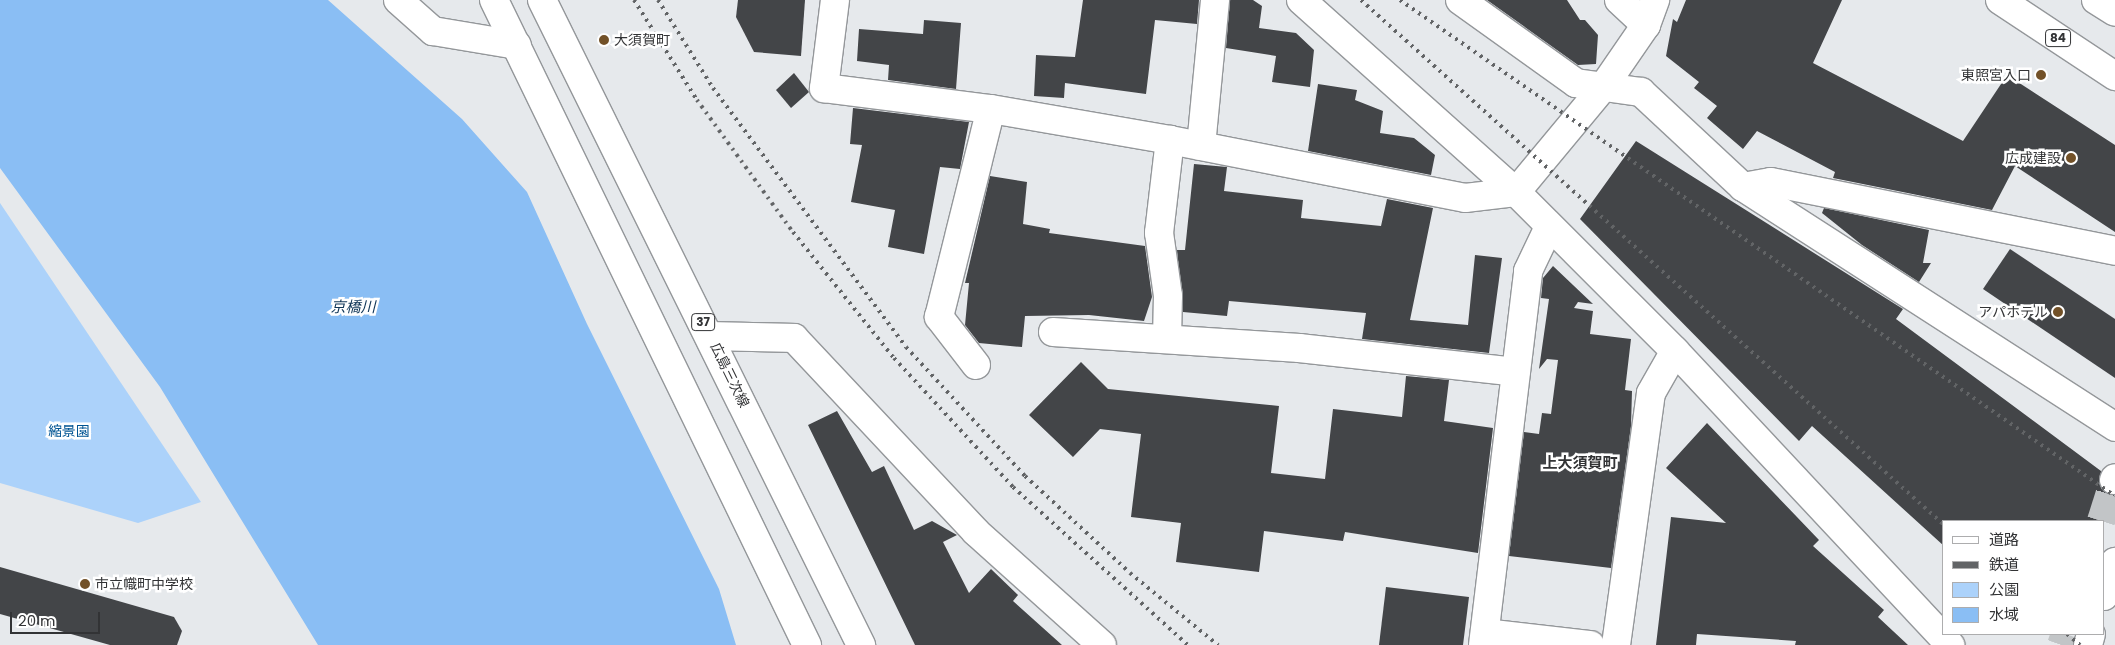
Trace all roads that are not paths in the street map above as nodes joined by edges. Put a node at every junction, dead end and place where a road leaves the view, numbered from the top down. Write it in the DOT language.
graph roads {
  1 [pos="398,0"];
  2 [pos="494,0"];
  3 [pos="542,0"];
  4 [pos="835,0"];
  5 [pos="1215,0"];
  6 [pos="1301,0"];
  7 [pos="1460,0"];
  8 [pos="1619,0"];
  9 [pos="1655,0"];
  10 [pos="2000,0"];
  11 [pos="2096,0"];
  12 [pos="2115,12"];
  13 [pos="1646,25"];
  14 [pos="517,45"];
  15 [pos="2115,76"];
  16 [pos="1604,86"];
  17 [pos="992,109"];
  18 [pos="1170,140"];
  19 [pos="1201,146"];
  20 [pos="1743,187"];
  21 [pos="1516,192"];
  22 [pos="1548,229"];
  23 [pos="2115,251"];
  24 [pos="1053,332"];
  25 [pos="711,336"];
  26 [pos="1167,339"];
  27 [pos="1675,351"];
  28 [pos="976,365"];
  29 [pos="1516,372"];
  30 [pos="2115,427"];
  31 [pos="2115,562"];
  32 [pos="2105,593"];
  33 [pos="1484,639"];
  34 [pos="807,645"];
  35 [pos="860,645"];
  36 [pos="1102,645"];
  37 [pos="1590,645"];
  38 [pos="1616,645"];
  39 [pos="1950,645"];
  1 -- 14 [label="street"];
  2 -- 14 [label="street"];
  3 -- 25 [label="street, 広島三次線 / 37"];
  4 -- 17 [label="street"];
  5 -- 19 [label="street"];
  6 -- 21 [label="street"];
  7 -- 16 [label="street"];
  8 -- 13 [label="street"];
  9 -- 13 [label="street"];
  10 -- 15 [label="street, 84"];
  11 -- 12 [label="street"];
  13 -- 16 [label="street"];
  14 -- 34 [label="street"];
  16 -- 20 [label="street"];
  16 -- 21 [label="street"];
  17 -- 18 [label="street"];
  17 -- 28 [label="street"];
  18 -- 19 [label="street"];
  18 -- 26 [label="street"];
  19 -- 21 [label="street"];
  20 -- 23 [label="street"];
  20 -- 30 [label="street"];
  21 -- 22 [label="street"];
  22 -- 27 [label="street"];
  22 -- 29 [label="street"];
  24 -- 26 [label="street"];
  25 -- 35 [label="street, 広島三次線 / 37"];
  25 -- 36 [label="street"];
  26 -- 29 [label="street"];
  27 -- 38 [label="street"];
  27 -- 39 [label="street"];
  29 -- 33 [label="street"];
  31 -- 32 [label="street"];
  33 -- 37 [label="street"];
}
